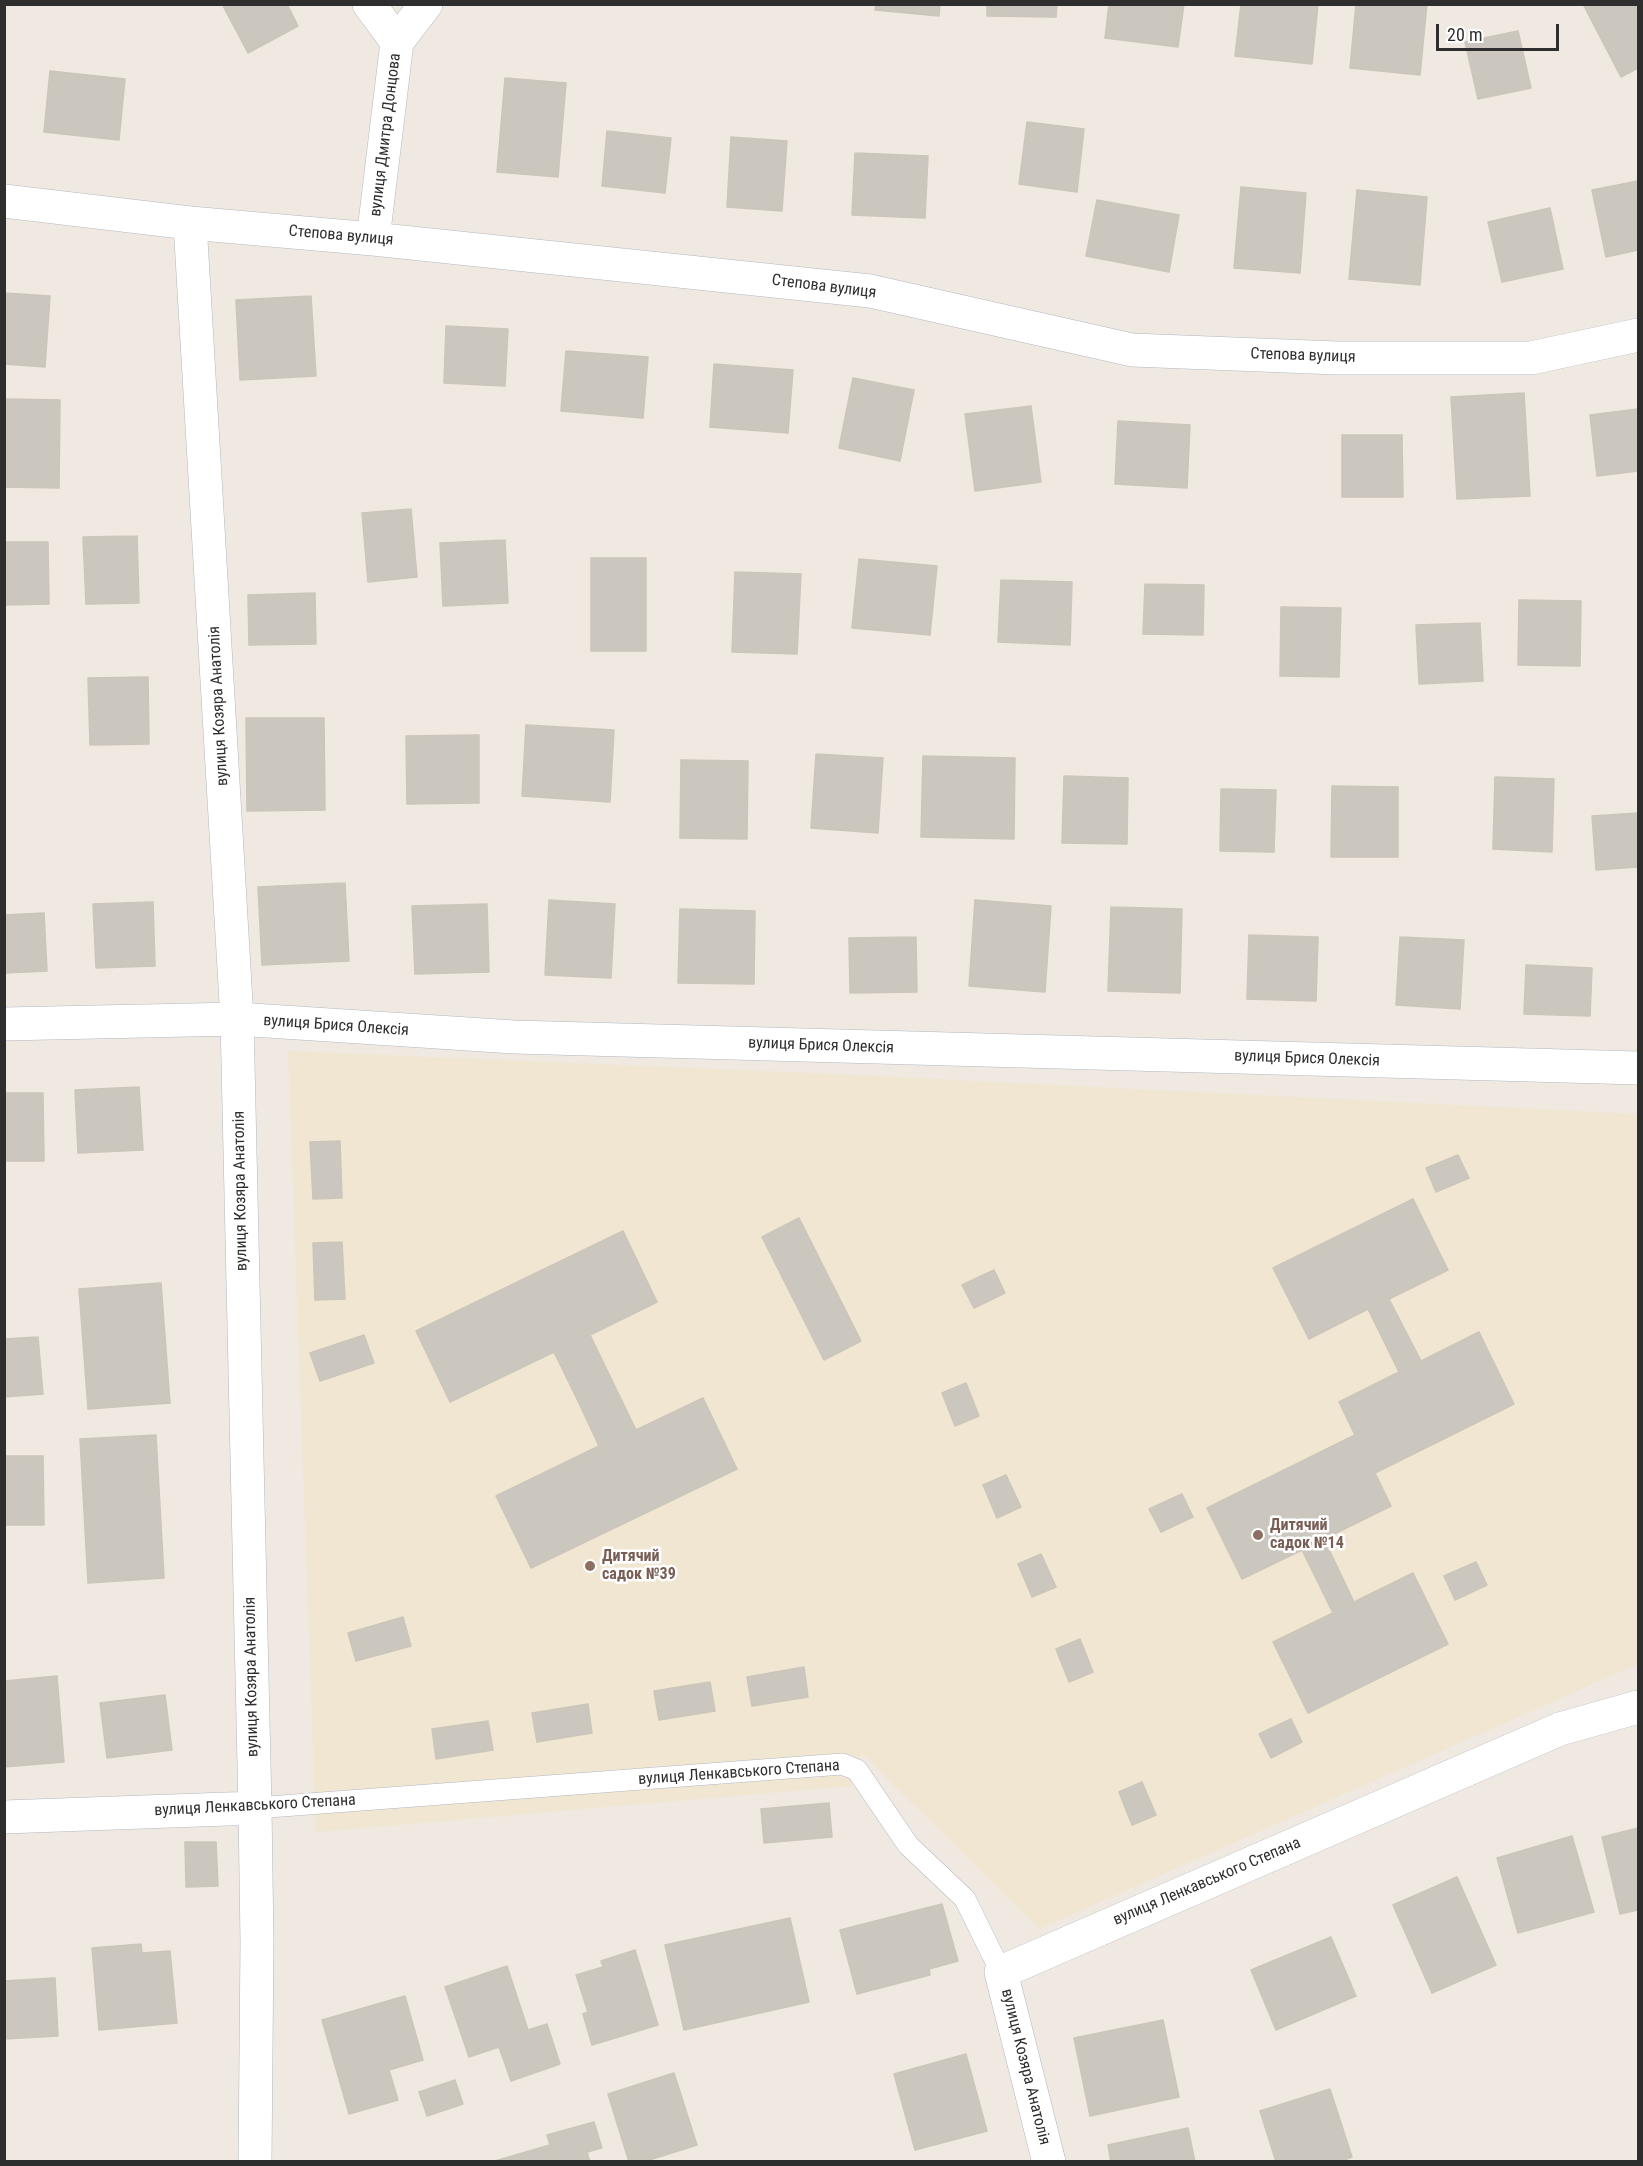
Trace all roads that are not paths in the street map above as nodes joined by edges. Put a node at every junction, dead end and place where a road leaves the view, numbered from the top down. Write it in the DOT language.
graph roads {
  1 [pos="369,4"];
  2 [pos="426,4"];
  3 [pos="397,42"];
  4 [pos="4,201"];
  5 [pos="190,223"];
  6 [pos="373,239"];
  7 [pos="1638,335"];
  8 [pos="237,1019"];
  9 [pos="4,1024"];
  10 [pos="1638,1068"];
  11 [pos="1638,1707"];
  12 [pos="255,1808"];
  13 [pos="4,1817"];
  14 [pos="1001,1972"];
  15 [pos="255,2162"];
  16 [pos="1049,2162"];
  1 -- 3 [label="street"];
  2 -- 3 [label="street, вулиця Дмитра Донцова"];
  3 -- 6 [label="street, вулиця Дмитра Донцова"];
  4 -- 5 [label="street, Степова вулиця"];
  5 -- 6 [label="street, Степова вулиця"];
  5 -- 8 [label="street, вулиця Козяра Анатолія"];
  6 -- 7 [label="street, Степова вулиця"];
  8 -- 9 [label="street, вулиця Брися Олексія"];
  8 -- 10 [label="street, вулиця Брися Олексія"];
  8 -- 12 [label="street, вулиця Козяра Анатолія"];
  11 -- 14 [label="street, вулиця Ленкавського Степана"];
  12 -- 13 [label="street, вулиця Ленкавського Степана"];
  12 -- 14 [label="lane, вулиця Ленкавського Степана"];
  12 -- 15 [label="street, вулиця Козяра Анатолія"];
  14 -- 16 [label="street, вулиця Козяра Анатолія"];
}
